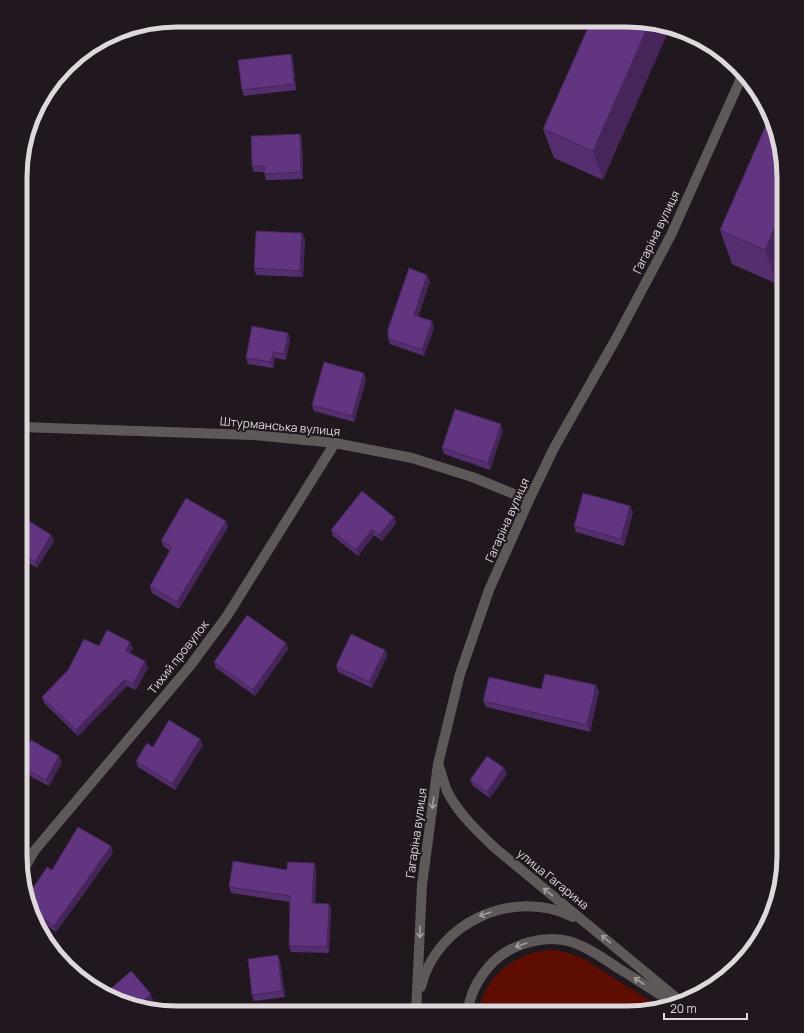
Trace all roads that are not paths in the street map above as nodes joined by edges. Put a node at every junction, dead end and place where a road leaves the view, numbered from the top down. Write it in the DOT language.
graph roads {
  1 [pos="741,79"];
  2 [pos="27,427"];
  3 [pos="335,443"];
  4 [pos="529,500"];
  5 [pos="438,764"];
  6 [pos="27,864"];
  7 [pos="589,925"];
  8 [pos="676,998"];
  9 [pos="669,1000"];
  10 [pos="417,1006"];
  11 [pos="418,1006"];
  12 [pos="470,1006"];
  1 -- 4 [label="street, Гагаріна вулиця"];
  2 -- 3 [label="street, Штурманська вулиця"];
  3 -- 4 [label="street, Штурманська вулиця"];
  3 -- 6 [label="street, Тихий провулок"];
  4 -- 5 [label="street, Гагаріна вулиця"];
  7 -- 5 [label="street, улица Гагарина, one-way"];
  5 -- 10 [label="street, Гагаріна вулиця, one-way"];
  8 -- 7 [label="street, one-way"];
  7 -- 11 [label="street, улица Гагарина, one-way"];
  9 -- 12 [label="street, one-way"];
}
